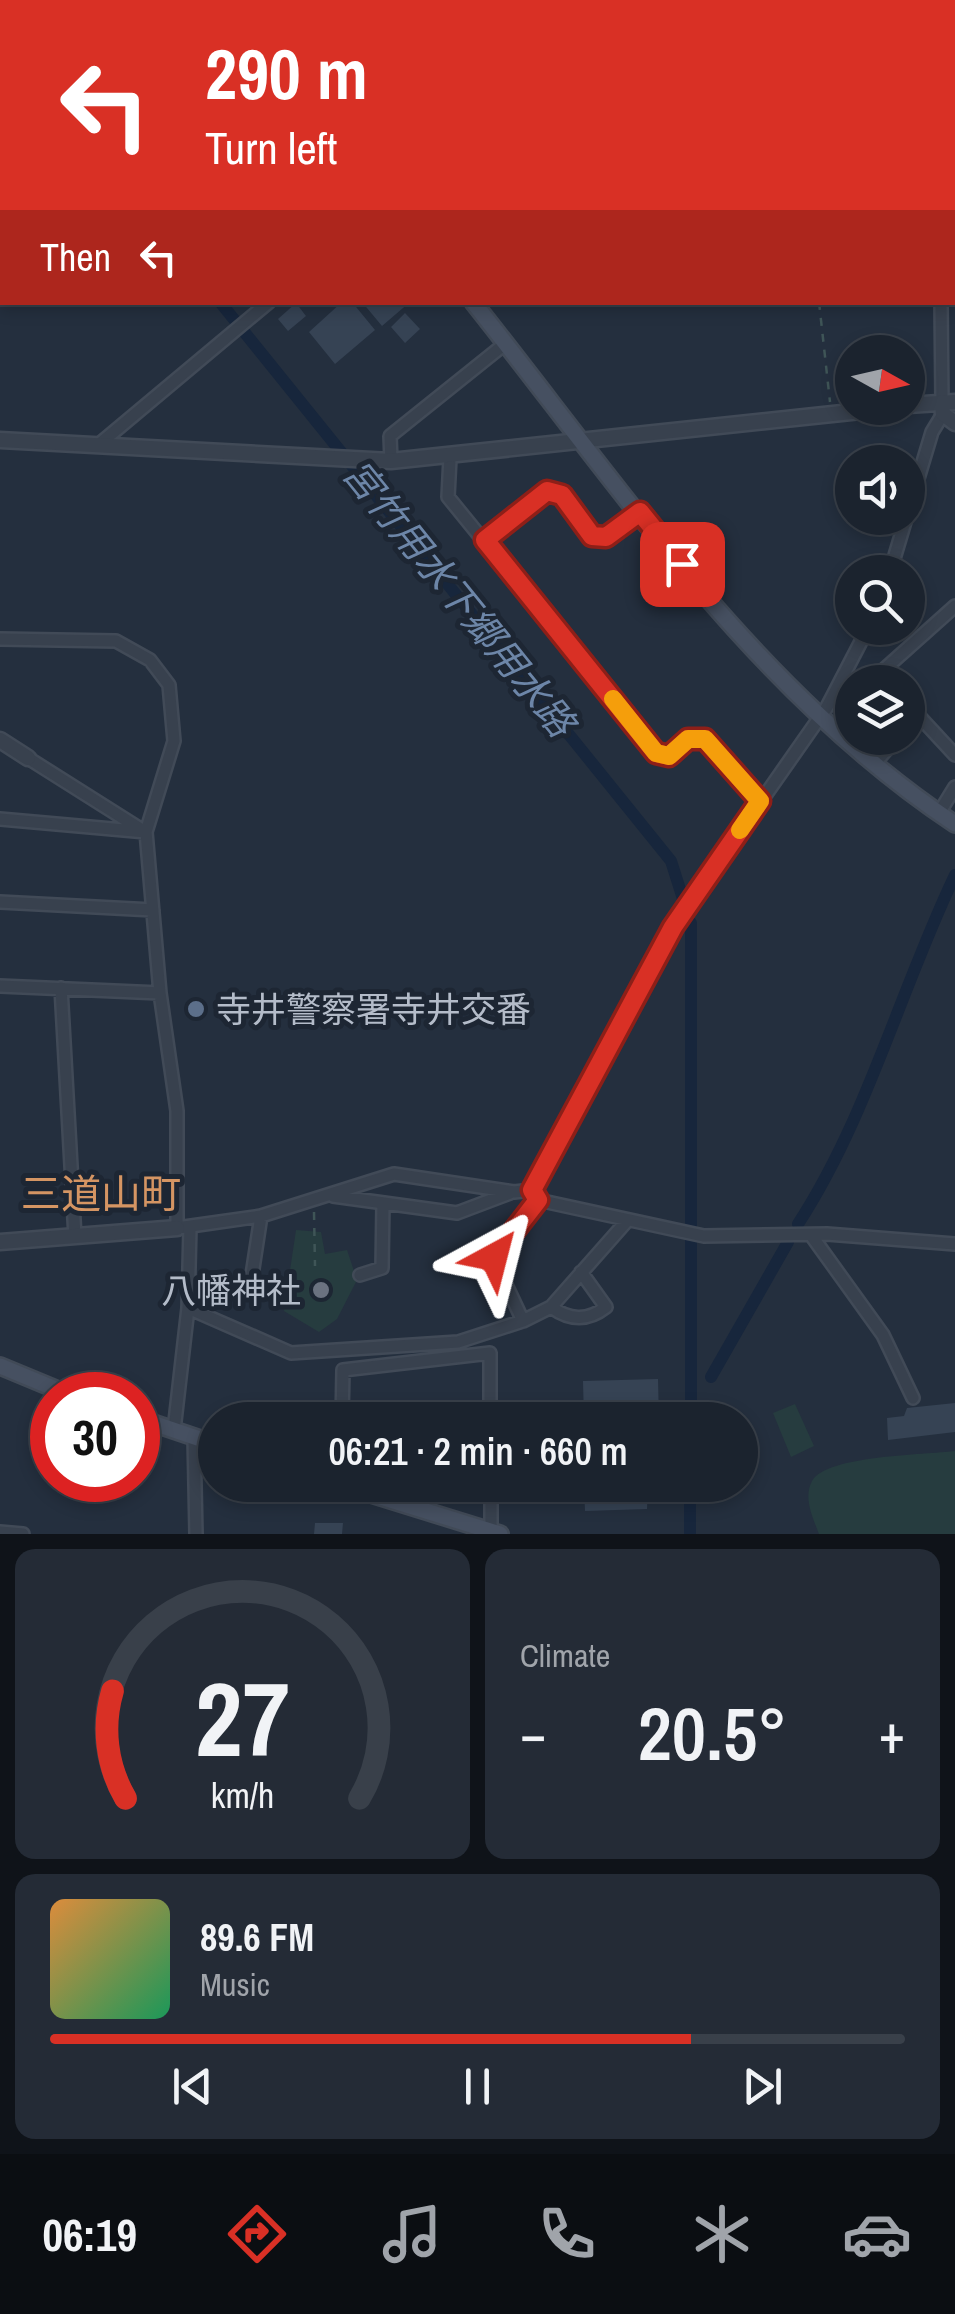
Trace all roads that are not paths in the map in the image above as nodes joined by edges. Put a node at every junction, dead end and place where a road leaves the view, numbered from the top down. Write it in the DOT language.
graph roads {
  1 [pos="265,305"];
  2 [pos="476,305"];
  3 [pos="940,305"];
  4 [pos="506,344"];
  5 [pos="949,410"];
  6 [pos="835,414"];
  7 [pos="0,440"];
  8 [pos="584,441"];
  9 [pos="97,446"];
  10 [pos="450,458"];
  11 [pos="391,462"];
  12 [pos="640,512"];
  13 [pos="485,540"];
  14 [pos="895,555"];
  15 [pos="955,606"];
  16 [pos="0,639"];
  17 [pos="889,665"];
  18 [pos="835,694"];
  19 [pos="818,718"];
  20 [pos="925,723"];
  21 [pos="0,740"];
  22 [pos="882,755"];
  23 [pos="955,755"];
  24 [pos="28,758"];
  25 [pos="874,764"];
  26 [pos="955,788"];
  27 [pos="760,801"];
  28 [pos="938,813"];
  29 [pos="0,820"];
  30 [pos="955,824"];
  31 [pos="146,832"];
  32 [pos="0,902"];
  33 [pos="153,910"];
  34 [pos="0,986"];
  35 [pos="62,988"];
  36 [pos="160,993"];
  37 [pos="514,1192"];
  38 [pos="535,1195"];
  39 [pos="328,1196"];
  40 [pos="383,1203"];
  41 [pos="261,1216"];
  42 [pos="626,1222"];
  43 [pos="183,1228"];
  44 [pos="812,1236"];
  45 [pos="75,1237"];
  46 [pos="0,1242"];
  47 [pos="955,1244"];
  48 [pos="581,1272"];
  49 [pos="252,1275"];
  50 [pos="360,1275"];
  51 [pos="551,1306"];
  52 [pos="188,1308"];
  53 [pos="523,1321"];
  54 [pos="0,1366"];
  55 [pos="30,1378"];
  56 [pos="914,1398"];
  57 [pos="342,1402"];
  58 [pos="490,1402"];
  59 [pos="160,1425"];
  60 [pos="174,1430"];
  61 [pos="194,1437"];
  62 [pos="198,1438"];
  63 [pos="397,1502"];
  64 [pos="492,1502"];
  65 [pos="0,1532"];
  66 [pos="495,1532"];
  67 [pos="22,1534"];
  68 [pos="196,1534"];
  1 -- 9 [label="street"];
  2 -- 4 [label="main road"];
  3 -- 5 [label="street"];
  4 -- 8 [label="main road"];
  4 -- 11 [label="street"];
  5 -- 14 [label="street"];
  6 -- 8 [label="street"];
  7 -- 9 [label="street"];
  8 -- 10 [label="street"];
  8 -- 12 [label="main road"];
  9 -- 11 [label="street"];
  10 -- 11 [label="street"];
  10 -- 13 [label="street"];
  12 -- 13 [label="street"];
  12 -- 19 [label="main road"];
  13 -- 27 [label="street"];
  15 -- 17 [label="street"];
  16 -- 31 [label="street"];
  18 -- 19 [label="street"];
  19 -- 25 [label="main road"];
  19 -- 27 [label="street"];
  20 -- 23 [label="street"];
  21 -- 24 [label="street"];
  22 -- 25 [label="street"];
  24 -- 31 [label="street"];
  25 -- 28 [label="main road"];
  26 -- 28 [label="street"];
  27 -- 38 [label="street"];
  28 -- 30 [label="main road"];
  29 -- 31 [label="street"];
  31 -- 33 [label="street"];
  32 -- 33 [label="street"];
  33 -- 36 [label="street"];
  34 -- 35 [label="street"];
  35 -- 36 [label="street"];
  35 -- 45 [label="street"];
  36 -- 43 [label="street"];
  37 -- 38 [label="street"];
  37 -- 39 [label="street"];
  37 -- 40 [label="street"];
  38 -- 42 [label="street"];
  38 -- 53 [label="street"];
  39 -- 40 [label="street"];
  39 -- 41 [label="street"];
  40 -- 50 [label="street"];
  41 -- 43 [label="street"];
  41 -- 49 [label="street"];
  42 -- 44 [label="street"];
  42 -- 48 [label="street"];
  43 -- 45 [label="street"];
  43 -- 52 [label="street"];
  44 -- 47 [label="street"];
  44 -- 56 [label="street"];
  45 -- 46 [label="street"];
  48 -- 51 [label="street"];
  48 -- 51 [label="street"];
  51 -- 53 [label="street"];
  52 -- 53 [label="street"];
  52 -- 60 [label="street"];
  54 -- 55 [label="main road"];
  57 -- 58 [label="street"];
  59 -- 60 [label="main road"];
  60 -- 61 [label="main road"];
  61 -- 62 [label="main road"];
  61 -- 68 [label="street"];
  63 -- 66 [label="main road"];
  64 -- 66 [label="street"];
  65 -- 67 [label="street"];
}
